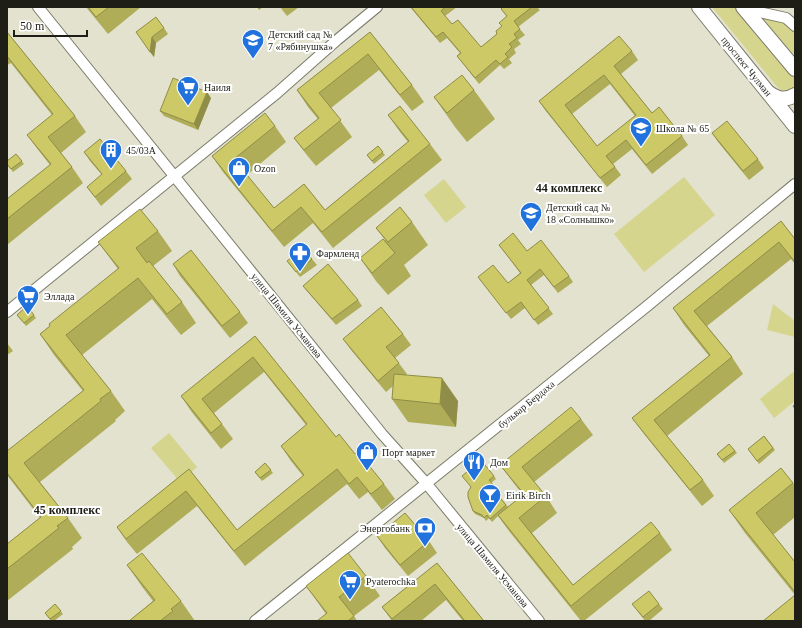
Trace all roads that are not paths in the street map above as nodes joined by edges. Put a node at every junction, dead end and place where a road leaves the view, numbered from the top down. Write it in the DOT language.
graph roads {
  1 [pos="38,7"];
  2 [pos="377,7"];
  3 [pos="699,7"];
  4 [pos="744,8"];
  5 [pos="795,26"];
  6 [pos="795,69"];
  7 [pos="768,93"];
  8 [pos="795,95"];
  9 [pos="795,126"];
  10 [pos="174,177"];
  11 [pos="795,184"];
  12 [pos="7,312"];
  13 [pos="426,483"];
  14 [pos="255,621"];
  15 [pos="539,621"];
  1 -- 10 [label="street, улица Шамиля Усманова"];
  2 -- 10 [label="street"];
  3 -- 7 [label="main road, проспект Чулман"];
  4 -- 5 [label="street"];
  4 -- 6 [label="main road"];
  7 -- 8 [label="main road"];
  7 -- 9 [label="main road, проспект Чулман"];
  10 -- 12 [label="street"];
  10 -- 13 [label="street, улица Шамиля Усманова"];
  11 -- 13 [label="street, бульвар Бердаха"];
  13 -- 14 [label="street, бульвар Бердаха"];
  13 -- 15 [label="street, улица Шамиля Усманова"];
}
